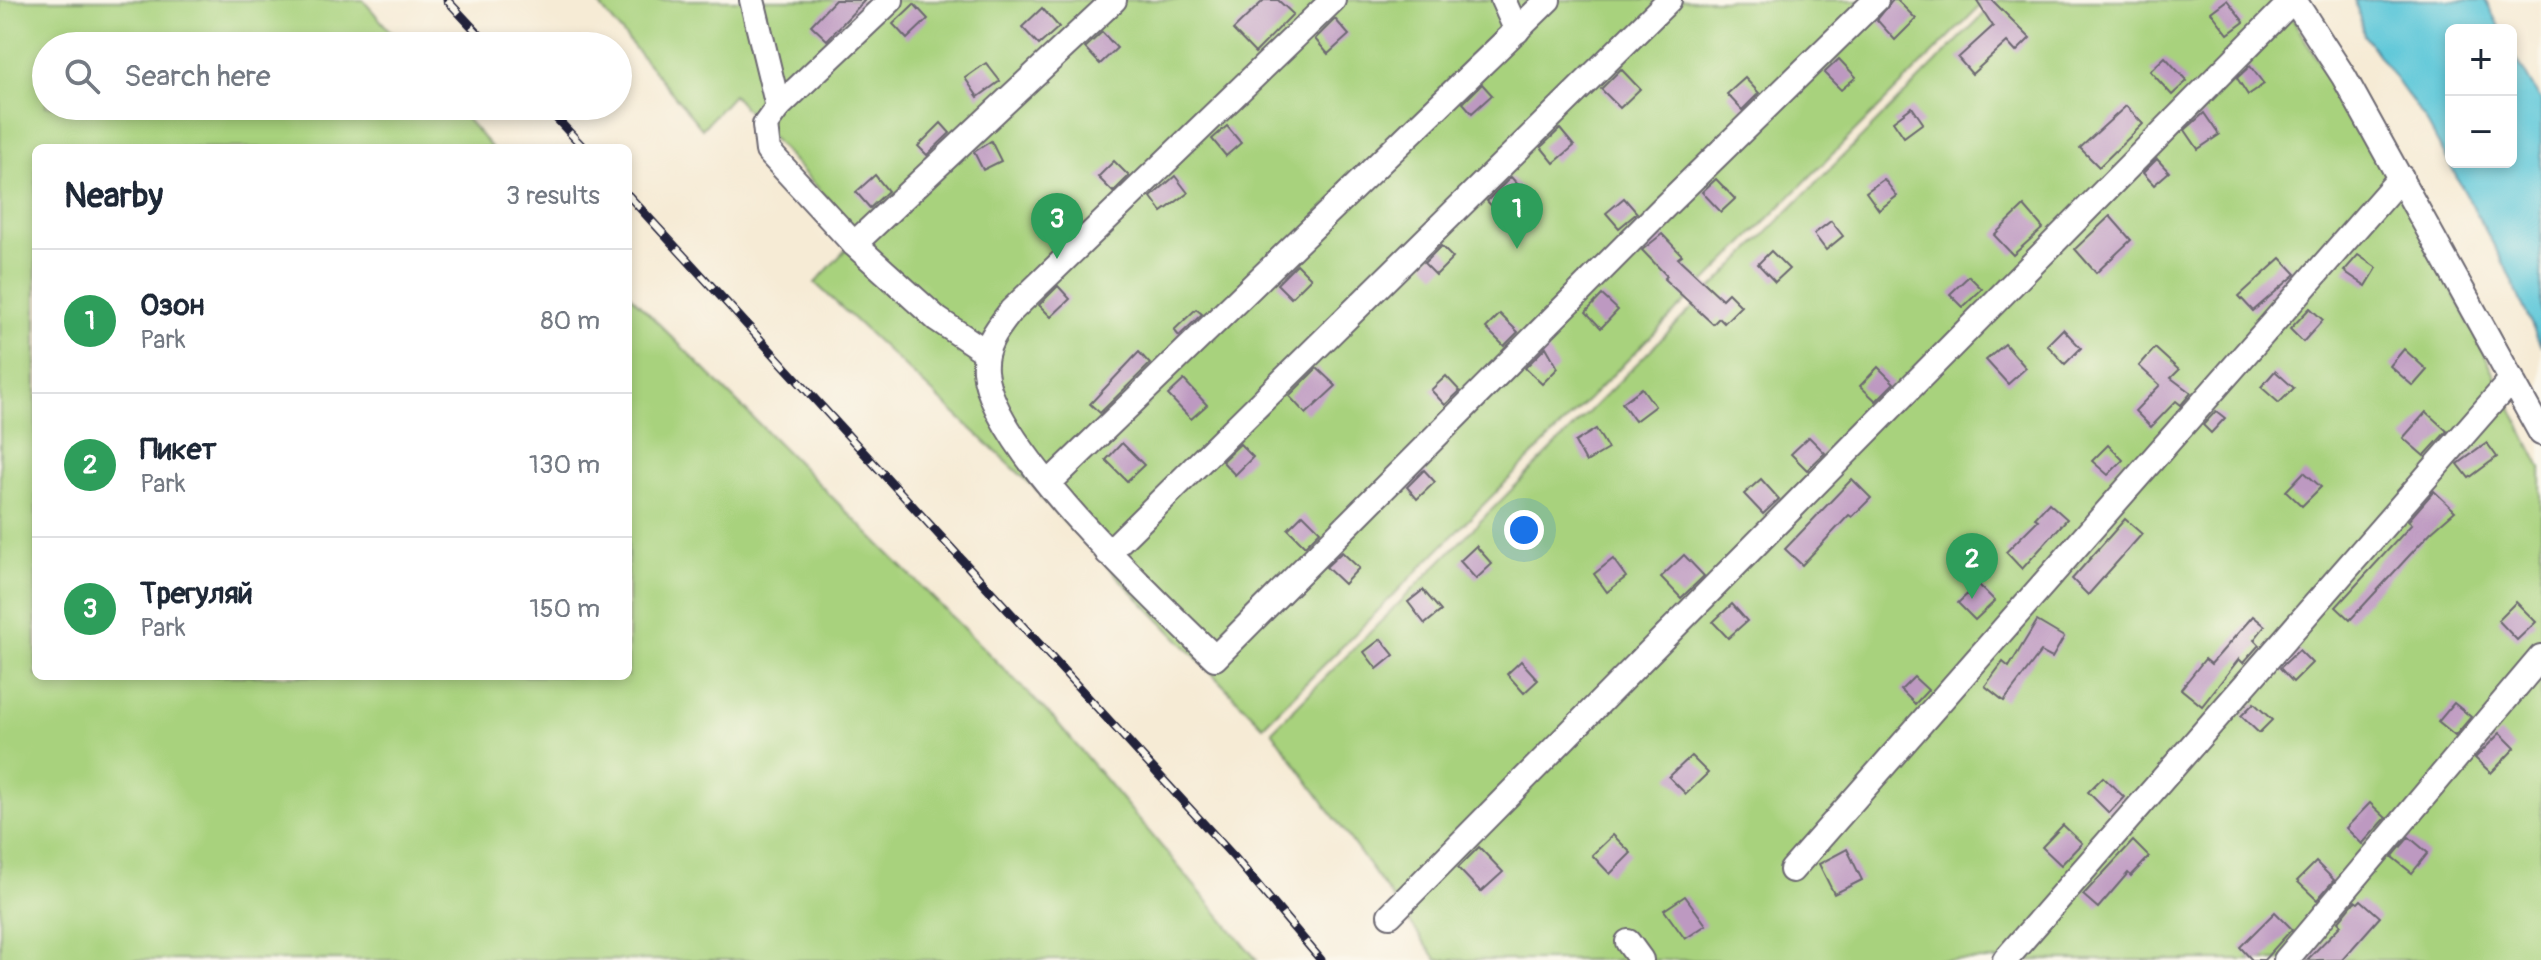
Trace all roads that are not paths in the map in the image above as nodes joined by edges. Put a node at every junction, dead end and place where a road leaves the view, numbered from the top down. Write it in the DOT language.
graph roads {
  1 [pos="752,0"];
  2 [pos="891,0"];
  3 [pos="1114,0"];
  4 [pos="1333,0"];
  5 [pos="1503,0"];
  6 [pos="1548,0"];
  7 [pos="1669,0"];
  8 [pos="1876,0"];
  9 [pos="2294,0"];
  10 [pos="1517,31"];
  11 [pos="778,107"];
  12 [pos="2401,177"];
  13 [pos="854,244"];
  14 [pos="986,352"];
  15 [pos="2512,379"];
  16 [pos="2541,433"];
  17 [pos="1049,483"];
  18 [pos="1108,553"];
  19 [pos="2541,657"];
  20 [pos="1792,870"];
  21 [pos="1390,915"];
  22 [pos="2005,960"];
  23 [pos="2286,960"];
  1 -- 11 [label="street"];
  2 -- 11 [label="street"];
  3 -- 13 [label="street"];
  4 -- 14 [label="street"];
  5 -- 10 [label="street"];
  6 -- 10 [label="street"];
  7 -- 18 [label="street"];
  8 -- 18 [label="street"];
  9 -- 12 [label="street"];
  9 -- 21 [label="street"];
  10 -- 17 [label="street"];
  11 -- 13 [label="street"];
  12 -- 15 [label="street"];
  12 -- 20 [label="street"];
  13 -- 14 [label="street"];
  14 -- 17 [label="street"];
  15 -- 16 [label="street"];
  15 -- 22 [label="street"];
  17 -- 18 [label="street"];
  19 -- 23 [label="street"];
}
